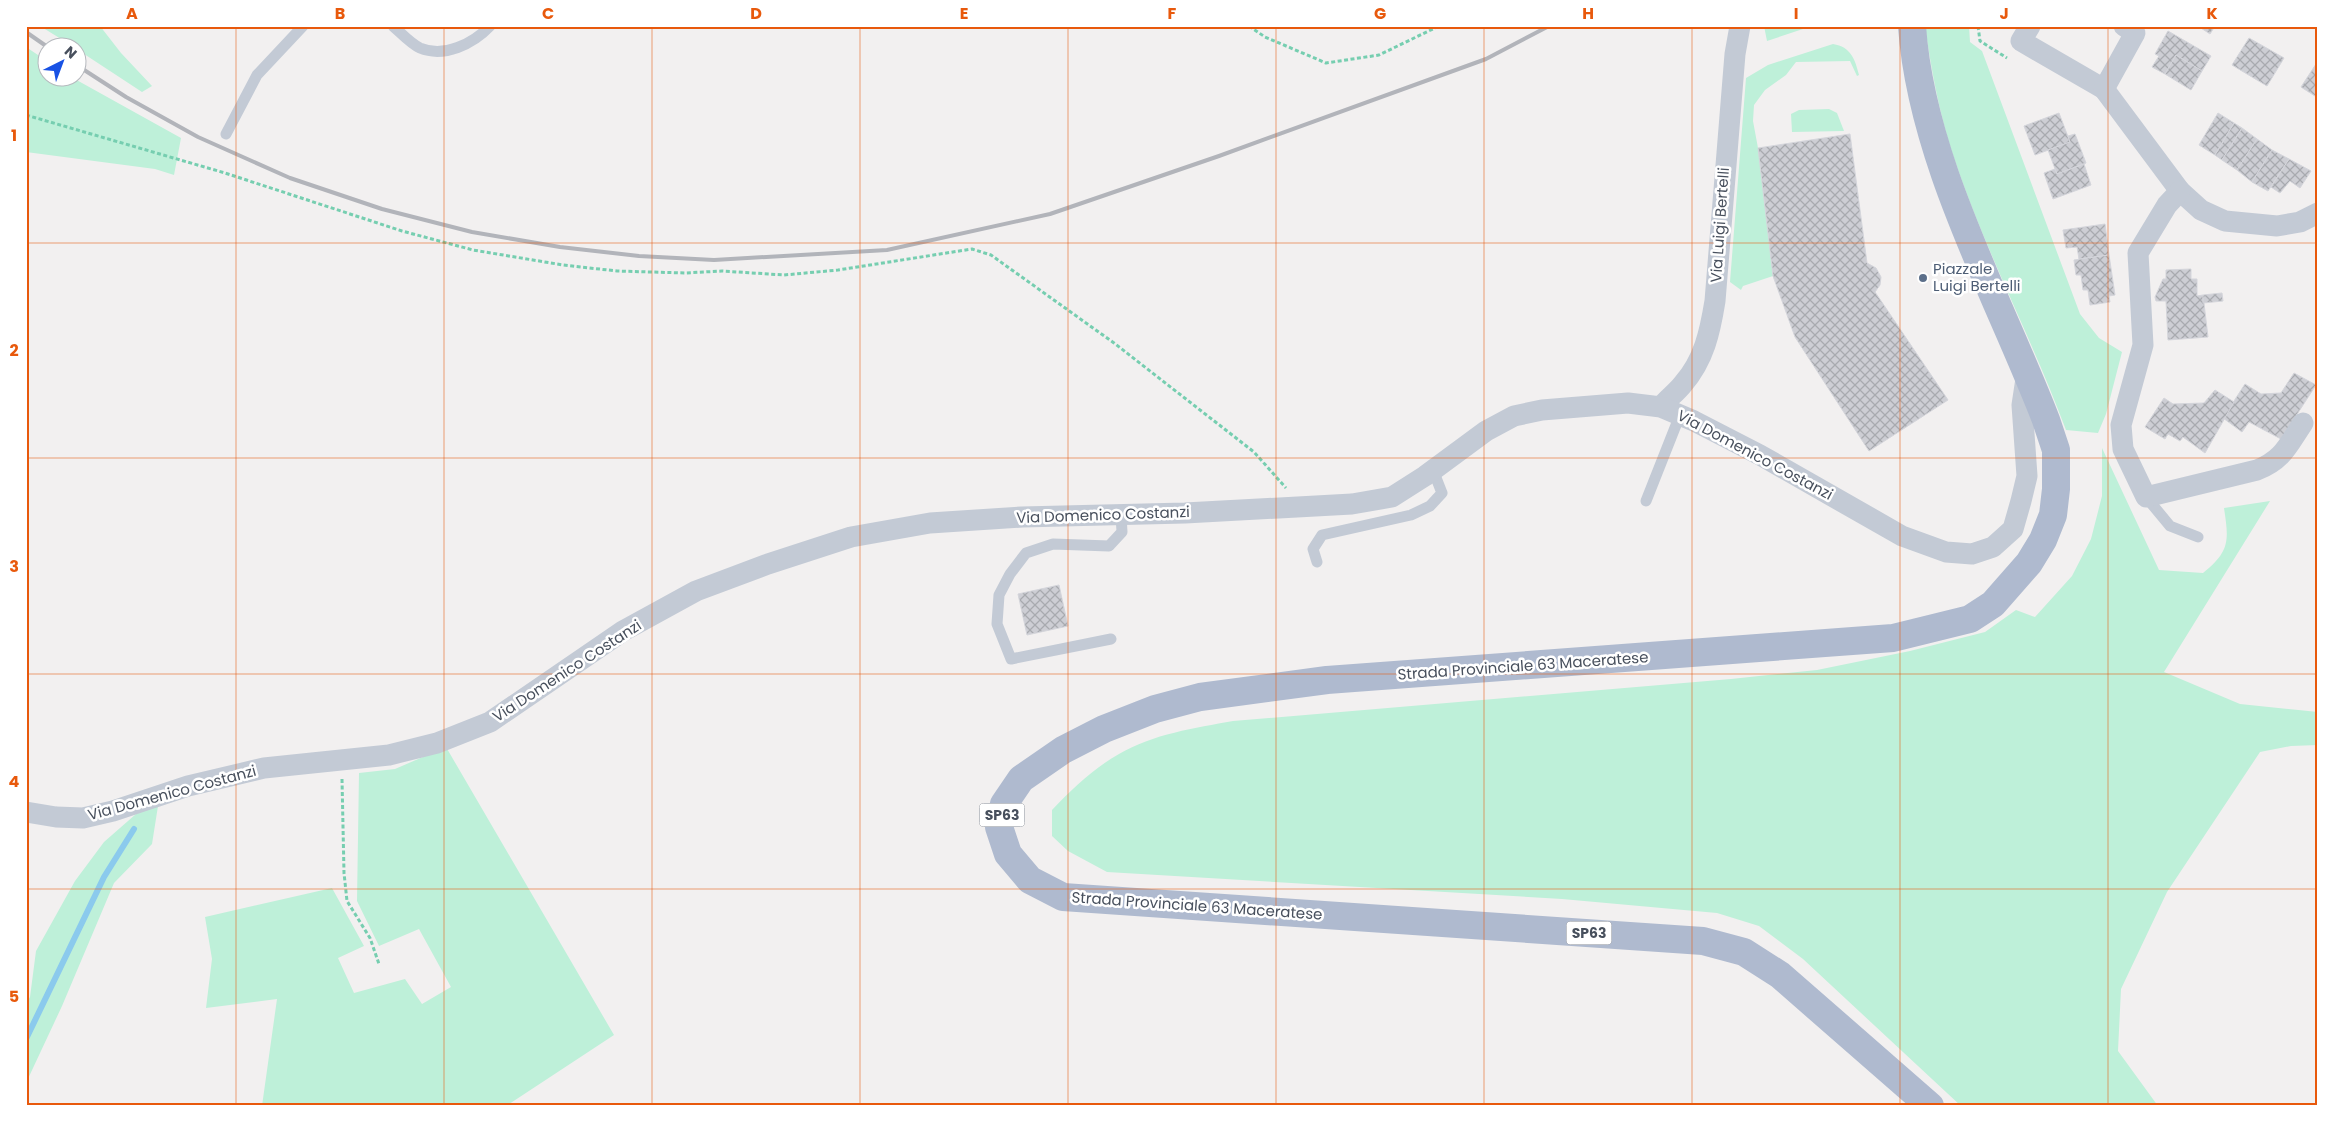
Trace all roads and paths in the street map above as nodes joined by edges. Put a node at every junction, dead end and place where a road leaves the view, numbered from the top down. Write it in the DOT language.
graph roads {
  1 [pos="303,26"];
  2 [pos="393,26"];
  3 [pos="490,26"];
  4 [pos="1249,26"];
  5 [pos="1439,26"];
  6 [pos="1740,26"];
  7 [pos="1912,26"];
  8 [pos="2030,26"];
  9 [pos="2124,26"];
  10 [pos="2104,89"];
  11 [pos="26,115"];
  12 [pos="226,134"];
  13 [pos="2180,192"];
  14 [pos="2318,213"];
  15 [pos="2027,371"];
  16 [pos="1670,411"];
  17 [pos="2303,423"];
  18 [pos="1433,470"];
  19 [pos="2146,497"];
  20 [pos="1646,501"];
  21 [pos="1304,507"];
  22 [pos="1120,515"];
  23 [pos="2198,537"];
  24 [pos="1317,562"];
  25 [pos="1111,639"];
  26 [pos="342,761"];
  27 [pos="26,812"];
  28 [pos="379,964"];
  29 [pos="1930,1106"];
  1 -- 12 [label="lane"];
  2 -- 3 [label="lane"];
  4 -- 5 [label="path"];
  6 -- 16 [label="street, Via Luigi Bertelli"];
  7 -- 15 [label="main road, Strada Provinciale 63 Maceratese"];
  8 -- 10 [label="street"];
  9 -- 10 [label="street"];
  10 -- 13 [label="street"];
  11 -- 21 [label="path"];
  13 -- 14 [label="street"];
  13 -- 19 [label="street"];
  15 -- 16 [label="street, Via Domenico Costanzi"];
  15 -- 29 [label="main road, Strada Provinciale 63 Maceratese / SP63"];
  16 -- 18 [label="street, Via Domenico Costanzi"];
  16 -- 20 [label="lane"];
  17 -- 19 [label="street"];
  18 -- 21 [label="street, Via Domenico Costanzi"];
  18 -- 24 [label="lane"];
  19 -- 23 [label="lane"];
  21 -- 22 [label="street, Via Domenico Costanzi"];
  22 -- 25 [label="lane"];
  22 -- 26 [label="street, Via Domenico Costanzi"];
  26 -- 27 [label="street, Via Domenico Costanzi"];
  26 -- 28 [label="path"];
}
